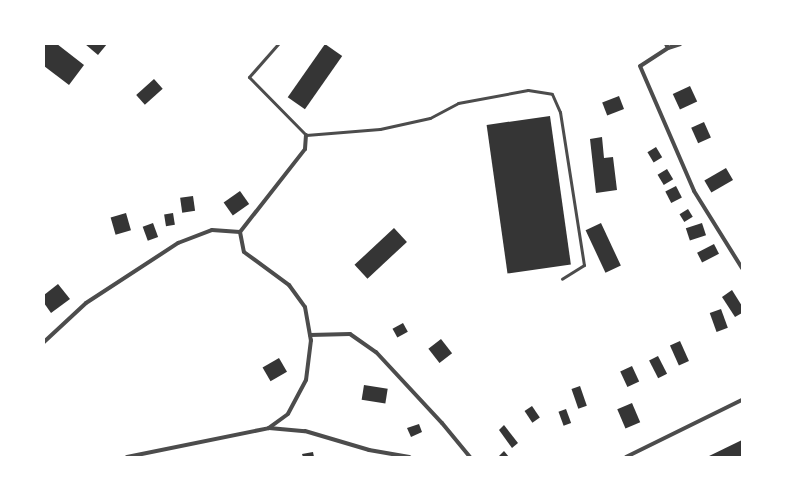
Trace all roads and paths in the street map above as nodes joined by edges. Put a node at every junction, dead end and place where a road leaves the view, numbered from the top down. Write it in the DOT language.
graph roads {
  1 [pos="278,44"];
  2 [pos="680,44"];
  3 [pos="667,46"];
  4 [pos="306,136"];
  5 [pos="240,232"];
  6 [pos="742,268"];
  7 [pos="562,279"];
  8 [pos="310,335"];
  9 [pos="44,342"];
  10 [pos="742,400"];
  11 [pos="269,428"];
  12 [pos="128,457"];
  13 [pos="409,457"];
  14 [pos="470,457"];
  15 [pos="626,457"];
  1 -- 4 [label="lane"];
  2 -- 3 [label="street"];
  3 -- 6 [label="street"];
  4 -- 5 [label="street"];
  4 -- 7 [label="lane"];
  5 -- 8 [label="street"];
  5 -- 9 [label="street"];
  8 -- 11 [label="street"];
  8 -- 14 [label="street"];
  10 -- 15 [label="street"];
  11 -- 12 [label="street"];
  11 -- 13 [label="street"];
}
